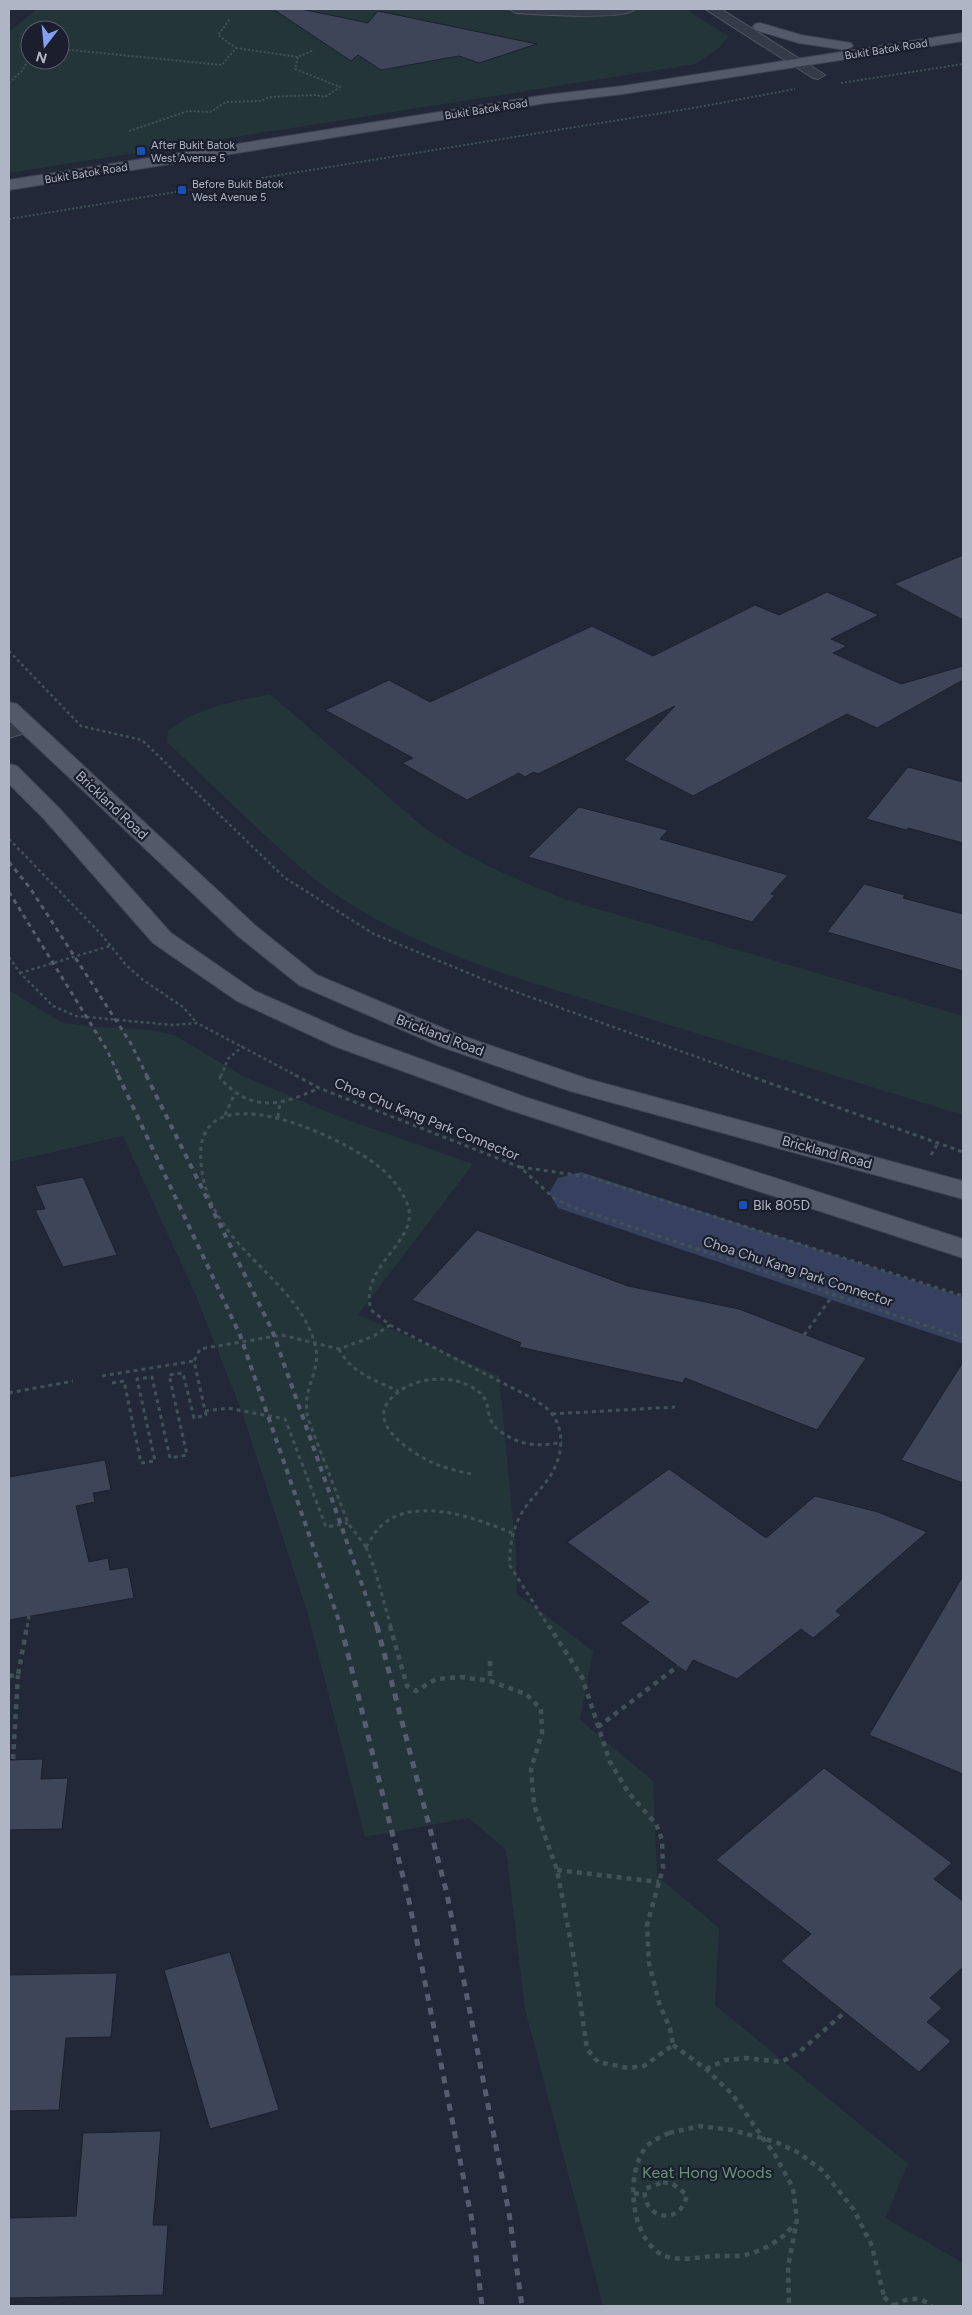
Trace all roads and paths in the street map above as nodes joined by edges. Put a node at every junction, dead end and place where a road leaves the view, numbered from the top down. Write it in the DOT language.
graph roads {
  1 [pos="516,9"];
  2 [pos="628,9"];
  3 [pos="712,9"];
  4 [pos="730,9"];
  5 [pos="230,19"];
  6 [pos="758,31"];
  7 [pos="963,37"];
  8 [pos="236,48"];
  9 [pos="894,48"];
  10 [pos="70,50"];
  11 [pos="314,50"];
  12 [pos="298,57"];
  13 [pos="814,60"];
  14 [pos="798,62"];
  15 [pos="963,64"];
  16 [pos="23,70"];
  17 [pos="704,76"];
  18 [pos="818,76"];
  19 [pos="835,78"];
  20 [pos="9,83"];
  21 [pos="798,84"];
  22 [pos="715,90"];
  23 [pos="603,107"];
  24 [pos="508,120"];
  25 [pos="416,121"];
  26 [pos="129,131"];
  27 [pos="336,134"];
  28 [pos="382,139"];
  29 [pos="173,174"];
  30 [pos="9,185"];
  31 [pos="9,200"];
  32 [pos="9,219"];
  33 [pos="9,651"];
  34 [pos="15,722"];
  35 [pos="9,772"];
  36 [pos="9,801"];
  37 [pos="52,814"];
  38 [pos="9,839"];
  39 [pos="110,946"];
  40 [pos="9,957"];
  41 [pos="20,974"];
  42 [pos="197,1023"];
  43 [pos="243,1046"];
  44 [pos="319,1088"];
  45 [pos="234,1095"];
  46 [pos="280,1102"];
  47 [pos="225,1115"];
  48 [pos="278,1117"];
  49 [pos="963,1152"];
  50 [pos="520,1167"];
  51 [pos="963,1190"];
  52 [pos="963,1248"];
  53 [pos="834,1294"];
  54 [pos="963,1296"];
  55 [pos="390,1324"];
  56 [pos="804,1335"];
  57 [pos="963,1338"];
  58 [pos="314,1343"];
  59 [pos="339,1349"];
  60 [pos="194,1361"];
  61 [pos="102,1376"];
  62 [pos="73,1381"];
  63 [pos="112,1383"];
  64 [pos="398,1391"];
  65 [pos="9,1393"];
  66 [pos="675,1408"];
  67 [pos="205,1411"];
  68 [pos="552,1414"];
  69 [pos="563,1442"];
  70 [pos="471,1474"];
  71 [pos="348,1523"];
  72 [pos="512,1533"];
  73 [pos="366,1547"];
  74 [pos="29,1616"];
  75 [pos="490,1661"];
  76 [pos="678,1666"];
  77 [pos="18,1675"];
  78 [pos="9,1676"];
  79 [pos="490,1681"];
  80 [pos="598,1727"];
  81 [pos="13,1760"];
  82 [pos="557,1870"];
  83 [pos="659,1882"];
  84 [pos="845,2012"];
  85 [pos="673,2045"];
  86 [pos="706,2068"];
  87 [pos="634,2193"];
  88 [pos="644,2195"];
  89 [pos="797,2220"];
  90 [pos="789,2306"];
  91 [pos="894,2306"];
  92 [pos="932,2306"];
  1 -- 2 [label="street"];
  3 -- 6 [label="street"];
  4 -- 6 [label="street"];
  5 -- 8 [label="path"];
  6 -- 9 [label="main road"];
  6 -- 13 [label="street"];
  6 -- 14 [label="street"];
  6 -- 17 [label="main road"];
  7 -- 9 [label="main road, Bukit Batok Road"];
  8 -- 10 [label="path"];
  8 -- 12 [label="path"];
  9 -- 13 [label="main road, Bukit Batok Road"];
  11 -- 12 [label="path"];
  12 -- 26 [label="path"];
  13 -- 14 [label="main road, Bukit Batok Road"];
  13 -- 19 [label="street"];
  14 -- 17 [label="main road, Bukit Batok Road"];
  14 -- 18 [label="street"];
  15 -- 19 [label="path"];
  16 -- 20 [label="path"];
  17 -- 25 [label="main road, Bukit Batok Road"];
  18 -- 19 [label="main road, Bukit Batok Road"];
  18 -- 21 [label="main road, Bukit Batok Road"];
  21 -- 32 [label="path"];
  22 -- 23 [label="main road"];
  24 -- 25 [label="main road"];
  25 -- 27 [label="main road, Bukit Batok Road"];
  27 -- 28 [label="main road"];
  27 -- 30 [label="main road, Bukit Batok Road"];
  29 -- 31 [label="main road, Bukit Batok Road"];
  33 -- 49 [label="path"];
  34 -- 51 [label="main road, Brickland Road"];
  35 -- 37 [label="main road"];
  36 -- 37 [label="main road"];
  37 -- 52 [label="main road"];
  38 -- 39 [label="path"];
  39 -- 41 [label="path"];
  39 -- 42 [label="path"];
  40 -- 41 [label="path"];
  41 -- 42 [label="path"];
  42 -- 43 [label="path, Choa Chu Kang Park Connector"];
  43 -- 44 [label="path, Choa Chu Kang Park Connector"];
  43 -- 45 [label="path"];
  44 -- 46 [label="path"];
  44 -- 50 [label="path, Choa Chu Kang Park Connector"];
  45 -- 46 [label="path"];
  45 -- 47 [label="path"];
  46 -- 48 [label="path"];
  47 -- 48 [label="path"];
  47 -- 58 [label="path"];
  48 -- 55 [label="path"];
  50 -- 53 [label="path, Choa Chu Kang Park Connector"];
  50 -- 54 [label="path"];
  53 -- 56 [label="path"];
  53 -- 57 [label="path, Choa Chu Kang Park Connector"];
  55 -- 59 [label="path"];
  55 -- 68 [label="path"];
  58 -- 59 [label="path"];
  58 -- 60 [label="path"];
  58 -- 71 [label="path"];
  59 -- 64 [label="path"];
  60 -- 61 [label="path"];
  60 -- 67 [label="path"];
  62 -- 65 [label="path"];
  63 -- 67 [label="path"];
  64 -- 69 [label="path"];
  64 -- 70 [label="path"];
  66 -- 68 [label="path"];
  67 -- 71 [label="path"];
  68 -- 69 [label="path"];
  69 -- 72 [label="path"];
  71 -- 73 [label="path"];
  72 -- 73 [label="path"];
  72 -- 80 [label="path"];
  73 -- 79 [label="path"];
  74 -- 77 [label="path"];
  75 -- 79 [label="path"];
  76 -- 80 [label="path"];
  77 -- 78 [label="path"];
  77 -- 81 [label="path"];
  79 -- 82 [label="path"];
  80 -- 83 [label="path"];
  82 -- 83 [label="path"];
  82 -- 85 [label="path"];
  83 -- 85 [label="path"];
  84 -- 86 [label="path"];
  85 -- 86 [label="path"];
  86 -- 89 [label="path"];
  87 -- 88 [label="path"];
  87 -- 89 [label="path"];
  87 -- 91 [label="path, bridge"];
  88 -- 88 [label="path"];
  89 -- 90 [label="path"];
  91 -- 92 [label="path"];
}
